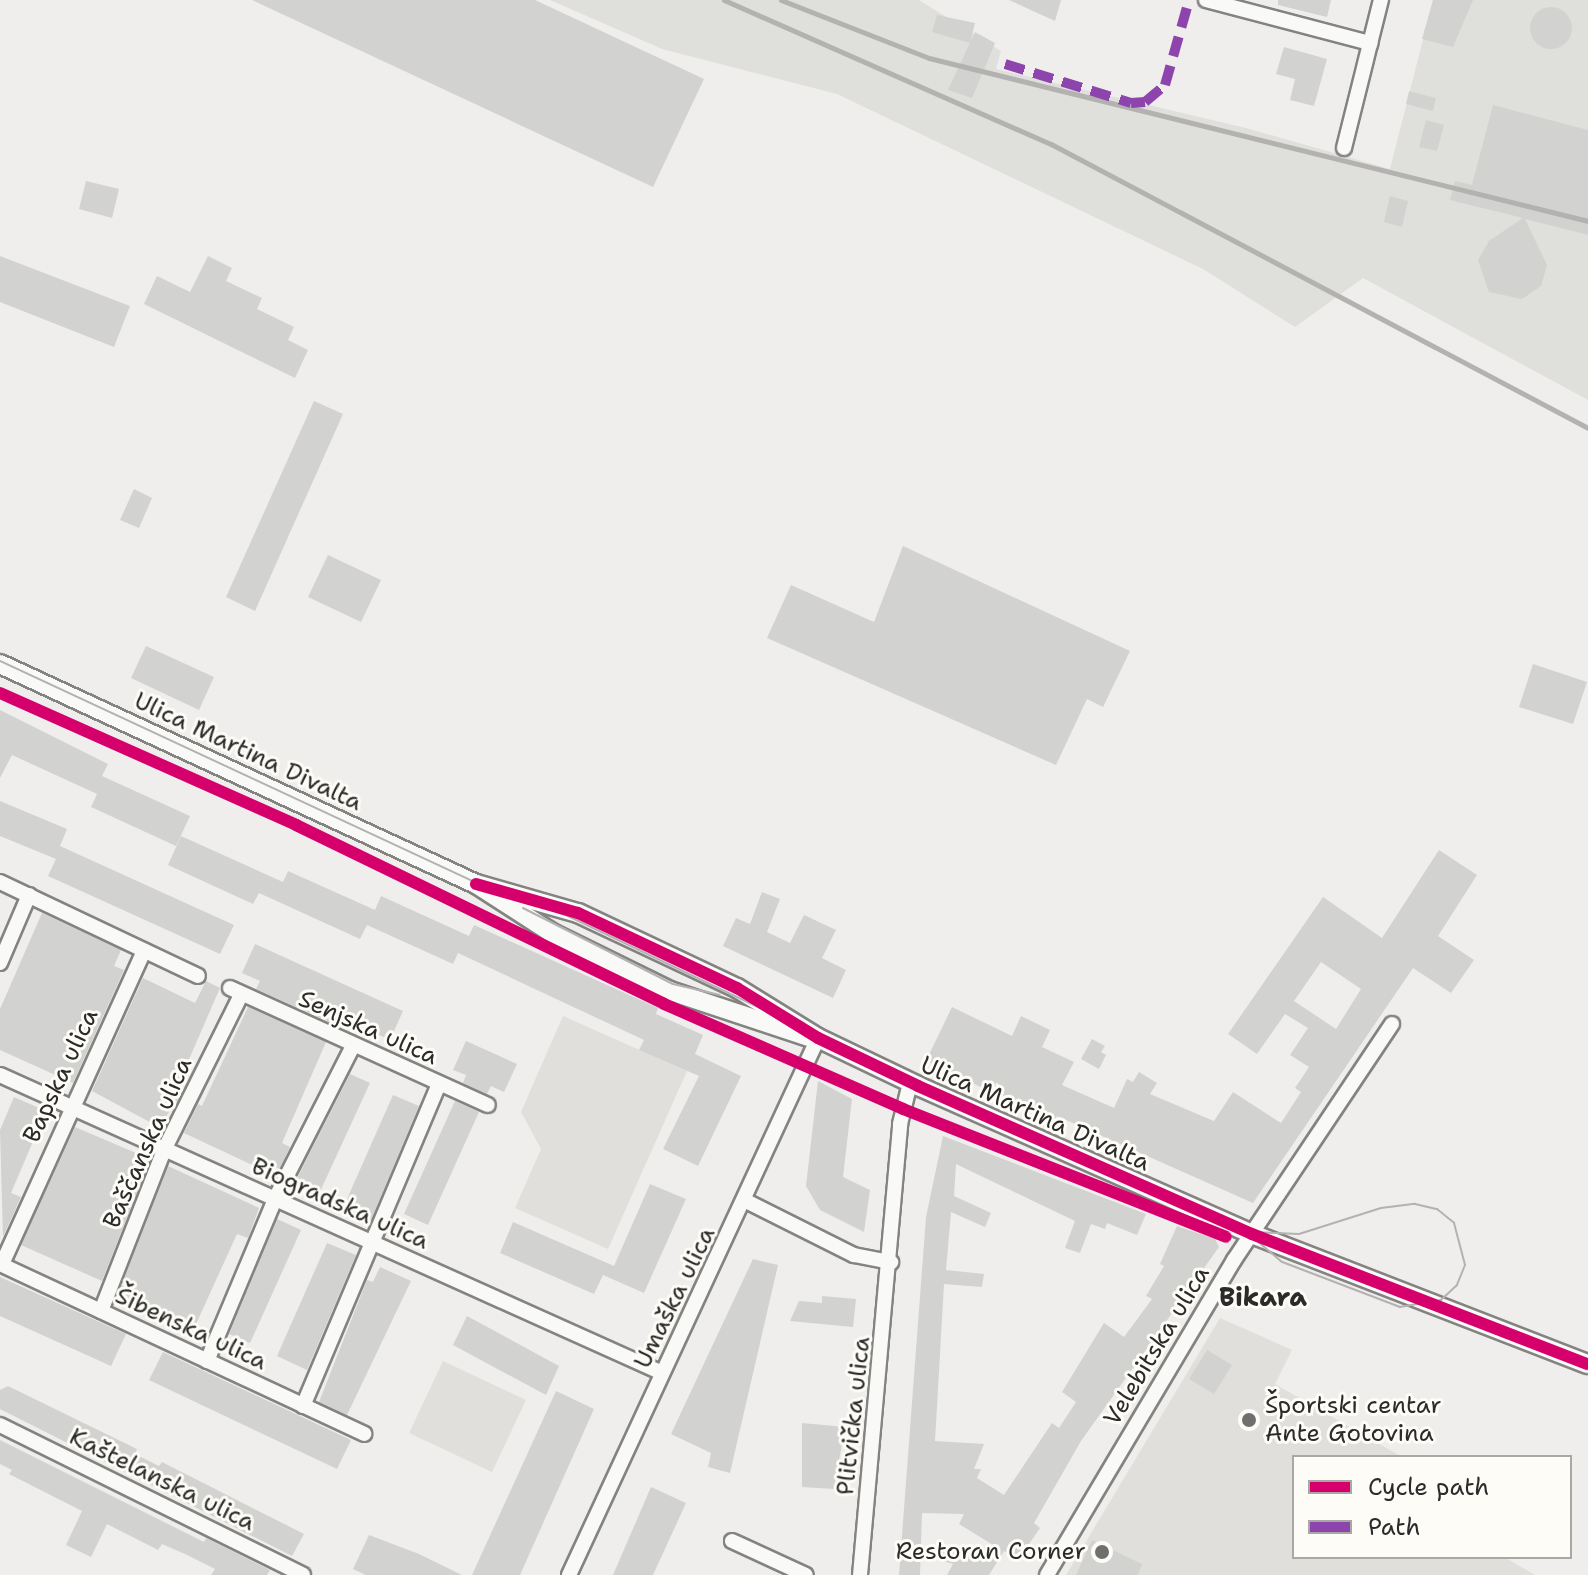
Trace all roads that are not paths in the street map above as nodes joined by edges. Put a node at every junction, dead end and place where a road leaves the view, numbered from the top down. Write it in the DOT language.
graph roads {
  1 [pos="1206,0"];
  2 [pos="1381,0"];
  3 [pos="1370,43"];
  4 [pos="1344,148"];
  5 [pos="2,670"];
  6 [pos="0,882"];
  7 [pos="476,884"];
  8 [pos="29,895"];
  9 [pos="144,951"];
  10 [pos="0,963"];
  11 [pos="198,976"];
  12 [pos="236,991"];
  13 [pos="1392,1024"];
  14 [pos="818,1038"];
  15 [pos="353,1046"];
  16 [pos="0,1075"];
  17 [pos="910,1083"];
  18 [pos="439,1084"];
  19 [pos="488,1105"];
  20 [pos="70,1107"];
  21 [pos="164,1150"];
  22 [pos="275,1199"];
  23 [pos="746,1201"];
  24 [pos="1252,1234"];
  25 [pos="372,1243"];
  26 [pos="891,1262"];
  27 [pos="1,1264"];
  28 [pos="101,1311"];
  29 [pos="207,1361"];
  30 [pos="1588,1364"];
  31 [pos="662,1373"];
  32 [pos="303,1406"];
  33 [pos="0,1425"];
  34 [pos="364,1434"];
  35 [pos="732,1541"];
  36 [pos="303,1575"];
  37 [pos="569,1575"];
  38 [pos="806,1575"];
  39 [pos="860,1575"];
  40 [pos="1047,1575"];
  1 -- 3 [label="street"];
  2 -- 3 [label="street"];
  3 -- 4 [label="street"];
  5 -- 7 [label="street, Ulica Martina Divalta"];
  6 -- 8 [label="street"];
  7 -- 14 [label="street, Ulica Martina Divalta"];
  7 -- 14 [label="street, Ulica Martina Divalta"];
  8 -- 9 [label="street"];
  8 -- 10 [label="street"];
  9 -- 11 [label="street"];
  9 -- 20 [label="street, Bapska ulica"];
  12 -- 15 [label="street, Senjska ulica"];
  12 -- 21 [label="street, Baščanska ulica"];
  13 -- 24 [label="street, Velebitska ulica"];
  14 -- 17 [label="street, Ulica Martina Divalta"];
  14 -- 23 [label="street, Umaška ulica"];
  15 -- 18 [label="street, Senjska ulica"];
  15 -- 22 [label="street"];
  16 -- 20 [label="street, Biogradska ulica"];
  17 -- 24 [label="street, Ulica Martina Divalta"];
  17 -- 26 [label="street, Plitvička ulica"];
  18 -- 19 [label="street, Senjska ulica"];
  18 -- 25 [label="street"];
  20 -- 21 [label="street, Biogradska ulica"];
  20 -- 27 [label="street, Bapska ulica"];
  21 -- 22 [label="street, Biogradska ulica"];
  21 -- 28 [label="street, Baščanska ulica"];
  22 -- 25 [label="street, Biogradska ulica"];
  22 -- 29 [label="street"];
  23 -- 26 [label="street"];
  23 -- 31 [label="street, Umaška ulica"];
  24 -- 30 [label="street, Ulica Martina Divalta"];
  24 -- 40 [label="street, Velebitska ulica"];
  25 -- 31 [label="street, Biogradska ulica"];
  25 -- 32 [label="street"];
  26 -- 39 [label="street, Plitvička ulica"];
  27 -- 28 [label="street, Šibenska ulica"];
  28 -- 29 [label="street, Šibenska ulica"];
  29 -- 32 [label="street, Šibenska ulica"];
  31 -- 37 [label="street, Umaška ulica"];
  32 -- 34 [label="street, Šibenska ulica"];
  33 -- 36 [label="street, Kaštelanska ulica"];
  35 -- 38 [label="street"];
}
